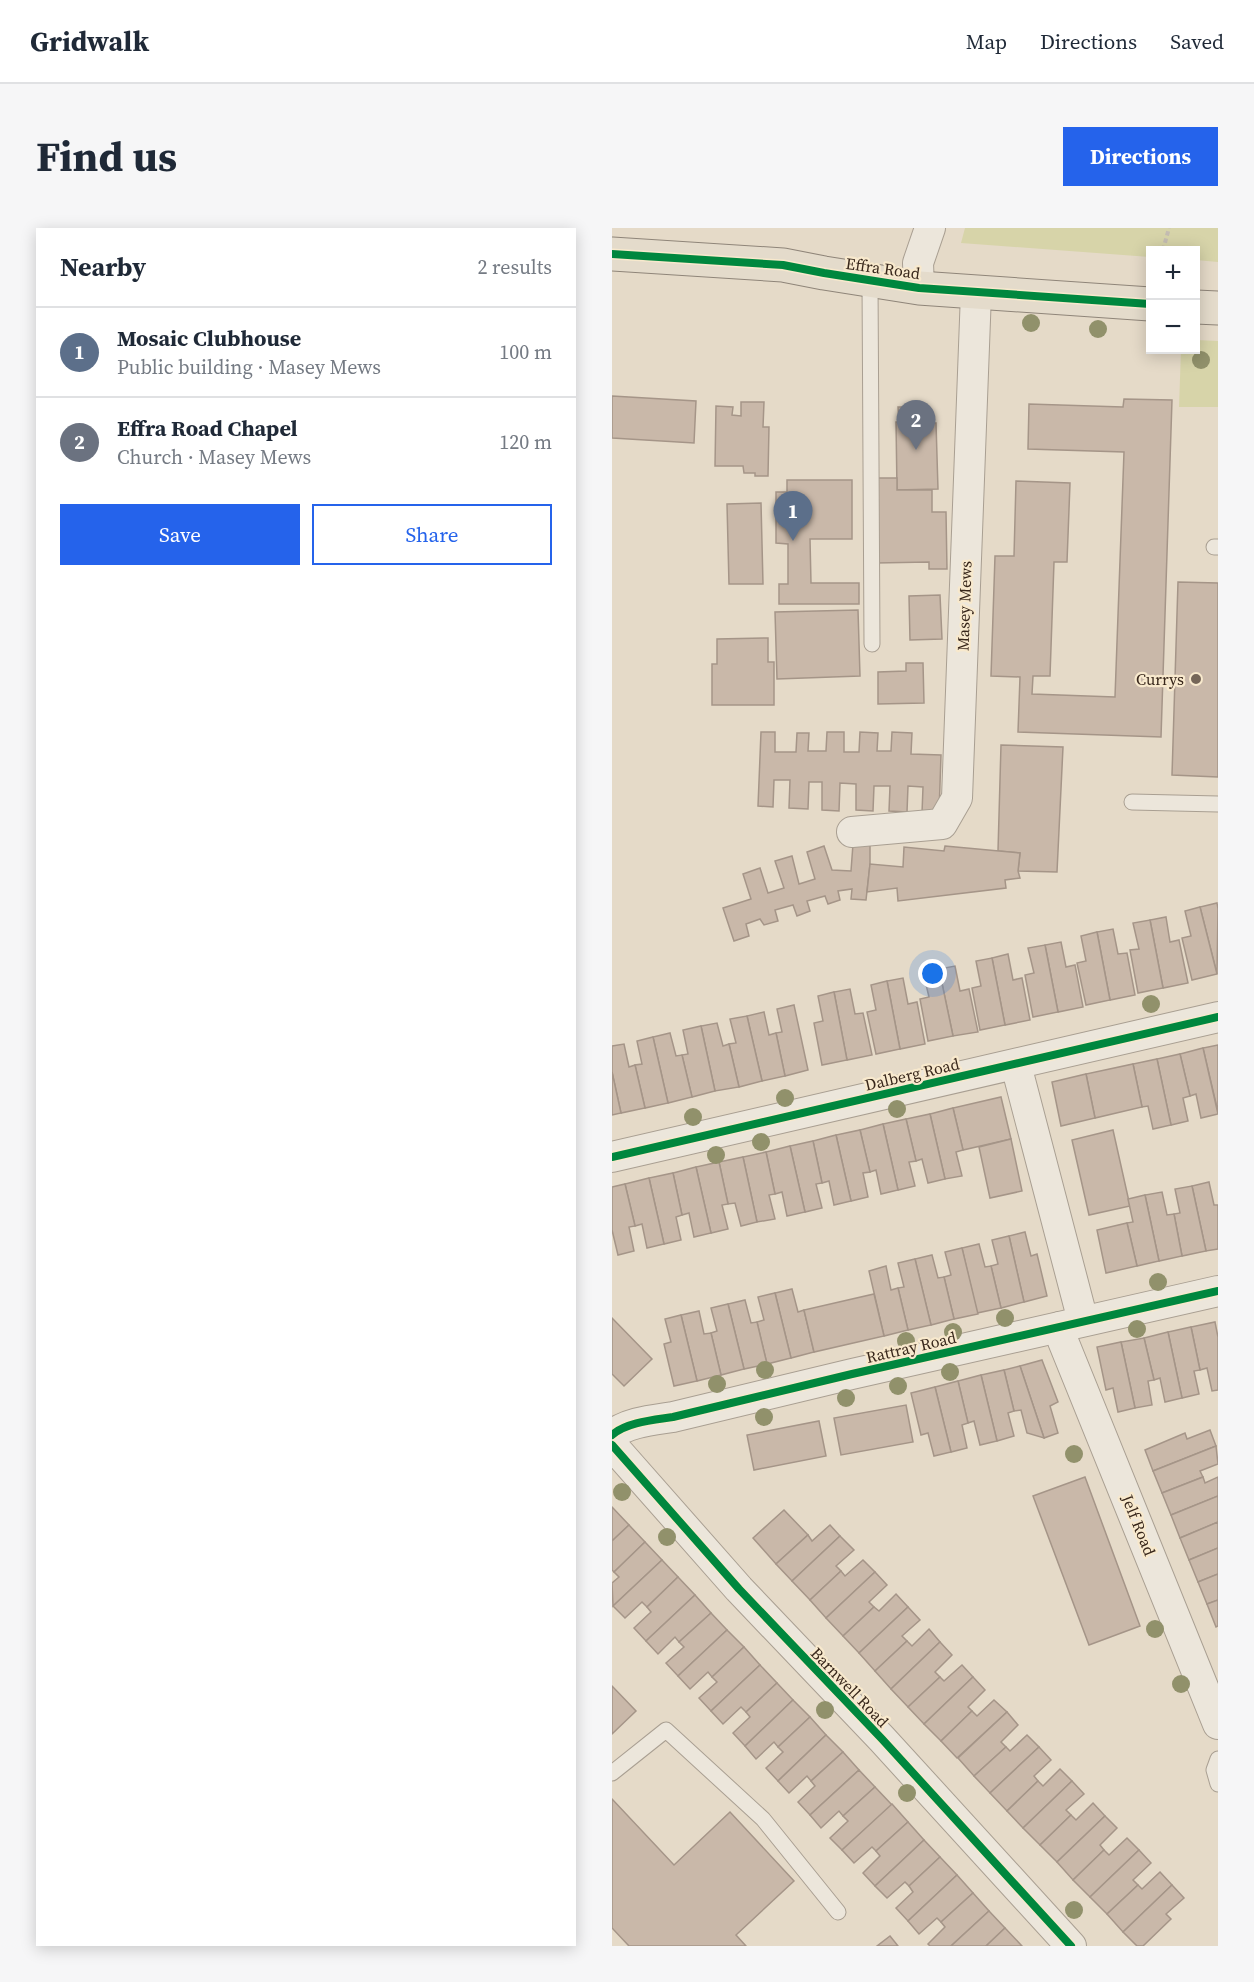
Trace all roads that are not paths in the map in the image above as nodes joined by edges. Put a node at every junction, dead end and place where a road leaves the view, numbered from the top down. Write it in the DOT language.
graph roads {
  1 [pos="930,228"];
  2 [pos="612,254"];
  3 [pos="870,281"];
  4 [pos="919,288"];
  5 [pos="976,293"];
  6 [pos="1146,304"];
  7 [pos="1200,307"];
  8 [pos="1218,308"];
  9 [pos="872,644"];
  10 [pos="1132,802"];
  11 [pos="1218,804"];
  12 [pos="852,832"];
  13 [pos="1218,1017"];
  14 [pos="1016,1065"];
  15 [pos="612,1157"];
  16 [pos="1218,1291"];
  17 [pos="1072,1324"];
  18 [pos="612,1435"];
  19 [pos="612,1445"];
  20 [pos="1218,1724"];
  21 [pos="1218,1759"];
  22 [pos="612,1773"];
  23 [pos="1218,1784"];
  24 [pos="838,1912"];
  25 [pos="1071,1946"];
  1 -- 4 [label="street"];
  2 -- 3 [label="main road, Effra Road"];
  3 -- 4 [label="main road, Effra Road"];
  3 -- 9 [label="lane"];
  4 -- 5 [label="main road, Effra Road"];
  5 -- 6 [label="main road, Effra Road"];
  5 -- 12 [label="street, Masey Mews"];
  7 -- 8 [label="main road"];
  10 -- 11 [label="lane"];
  13 -- 14 [label="street, Dalberg Road"];
  14 -- 15 [label="street, Dalberg Road"];
  14 -- 17 [label="street, Jelf Road"];
  16 -- 17 [label="street, Rattray Road"];
  17 -- 18 [label="street, Rattray Road"];
  17 -- 20 [label="street, Jelf Road"];
  19 -- 25 [label="street, Barnwell Road"];
  21 -- 23 [label="lane"];
  22 -- 24 [label="lane"];
}
